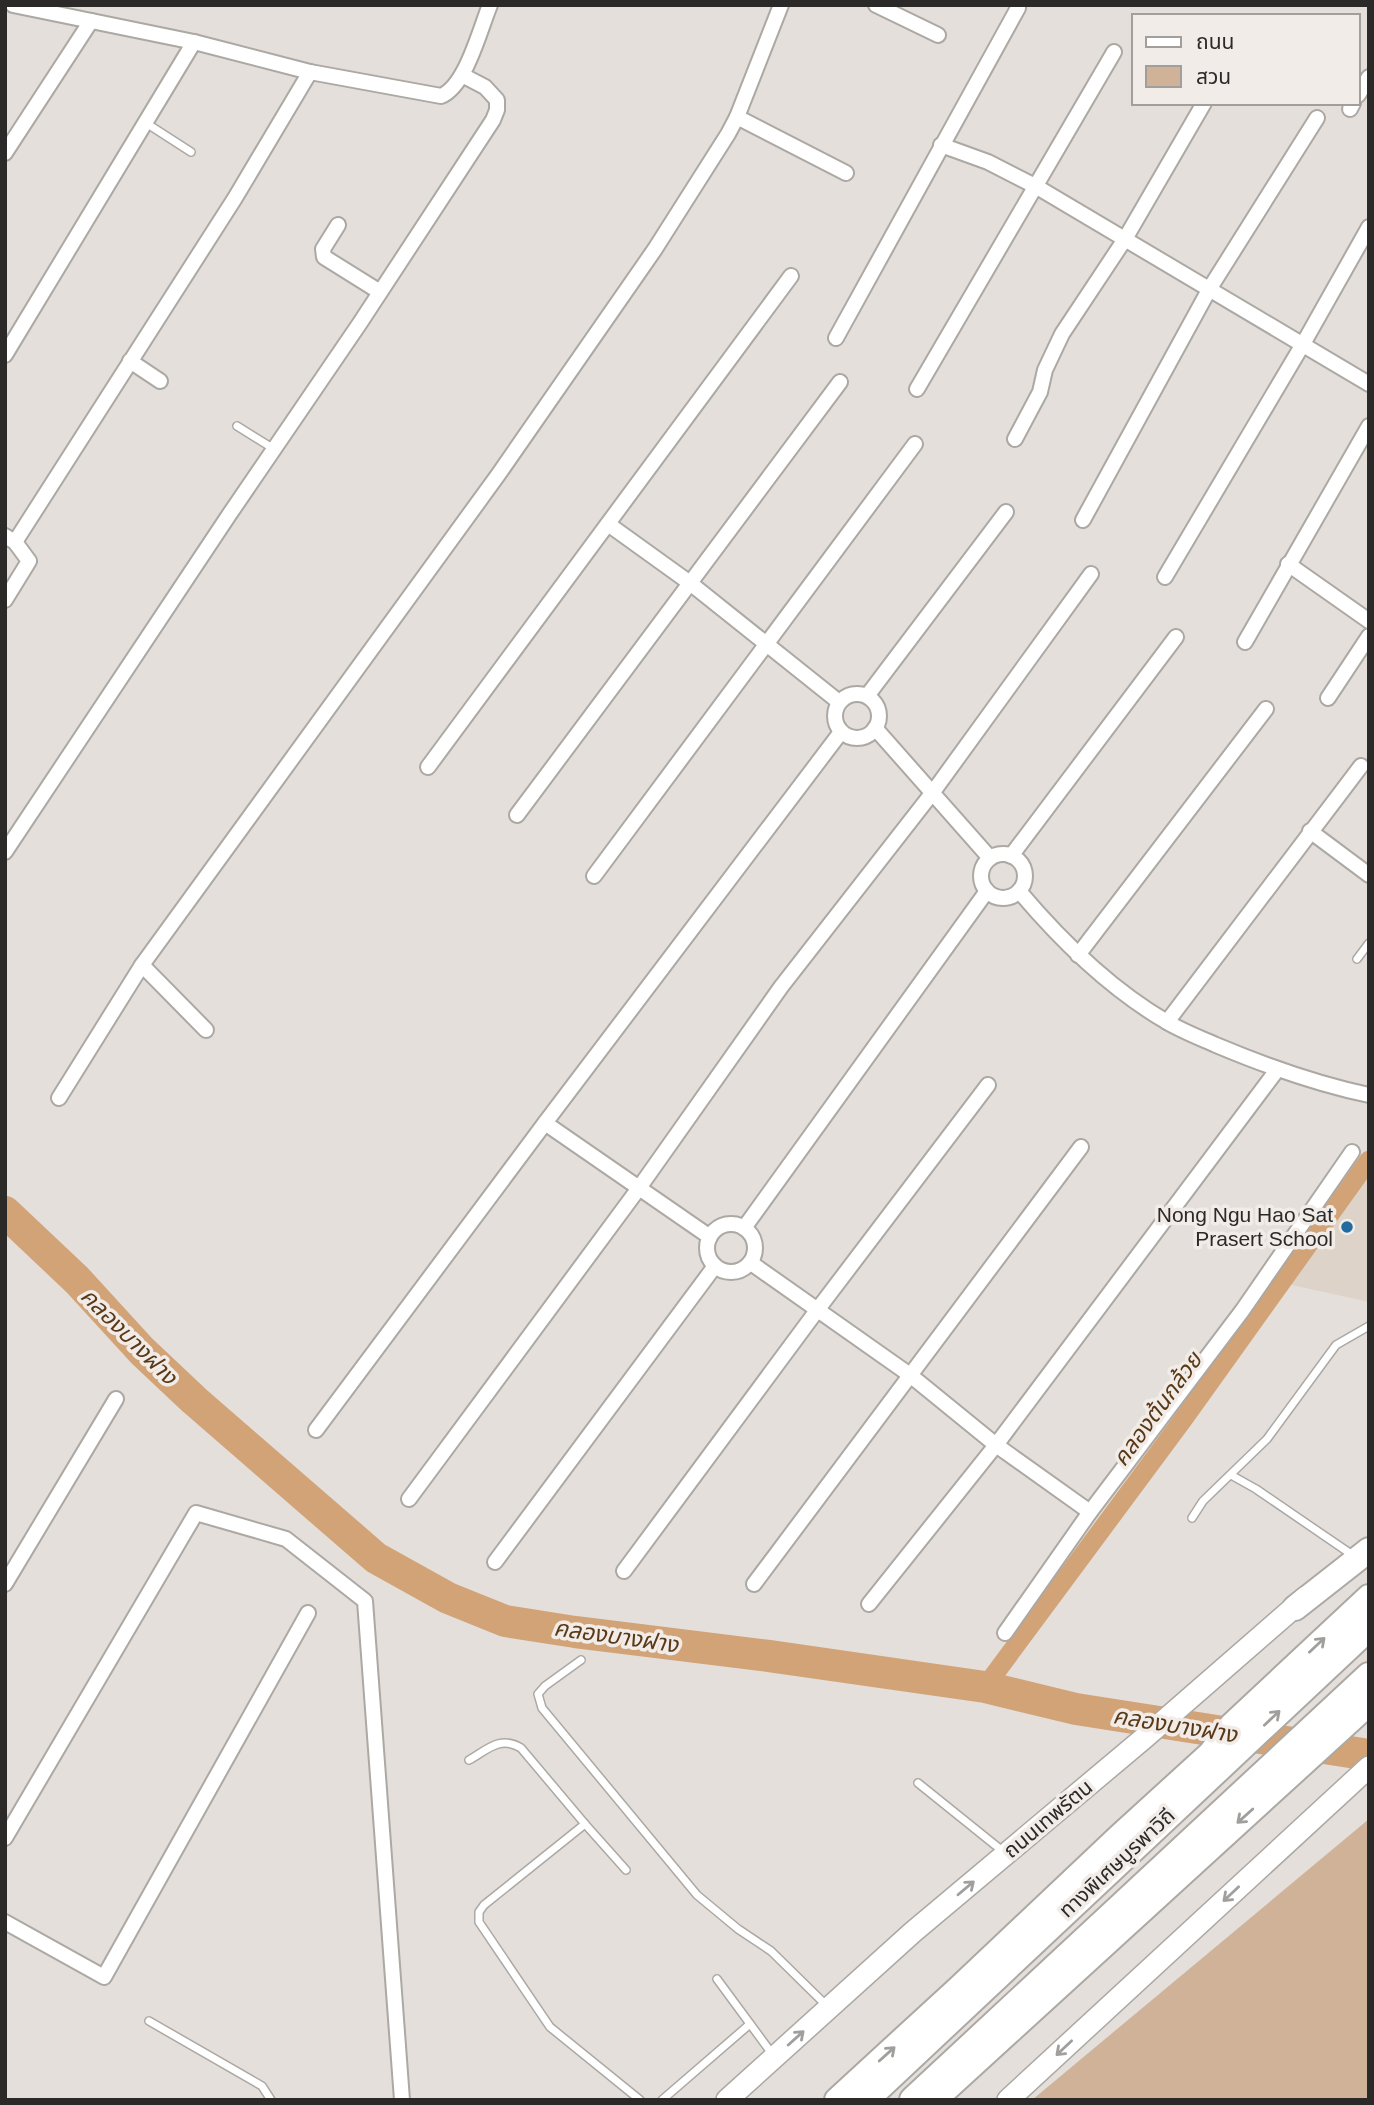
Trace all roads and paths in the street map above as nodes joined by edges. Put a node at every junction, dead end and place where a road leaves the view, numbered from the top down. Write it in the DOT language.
graph roads {
  1 [pos="13,5"];
  2 [pos="490,5"];
  3 [pos="781,5"];
  4 [pos="876,5"];
  5 [pos="1018,8"];
  6 [pos="91,21"];
  7 [pos="938,35"];
  8 [pos="194,42"];
  9 [pos="1114,52"];
  10 [pos="310,72"];
  11 [pos="462,75"];
  12 [pos="1204,105"];
  13 [pos="737,117"];
  14 [pos="1317,118"];
  15 [pos="145,123"];
  16 [pos="941,145"];
  17 [pos="191,152"];
  18 [pos="5,153"];
  19 [pos="846,173"];
  20 [pos="1037,187"];
  21 [pos="338,225"];
  22 [pos="1369,227"];
  23 [pos="1125,239"];
  24 [pos="791,276"];
  25 [pos="1210,288"];
  26 [pos="380,292"];
  27 [pos="836,338"];
  28 [pos="1303,344"];
  29 [pos="5,355"];
  30 [pos="130,361"];
  31 [pos="160,381"];
  32 [pos="840,382"];
  33 [pos="1369,384"];
  34 [pos="917,389"];
  35 [pos="237,426"];
  36 [pos="1369,426"];
  37 [pos="1014,439"];
  38 [pos="915,444"];
  39 [pos="274,449"];
  40 [pos="1006,512"];
  41 [pos="1083,520"];
  42 [pos="608,524"];
  43 [pos="10,539"];
  44 [pos="1288,564"];
  45 [pos="1091,574"];
  46 [pos="1165,577"];
  47 [pos="690,583"];
  48 [pos="5,600"];
  49 [pos="1369,621"];
  50 [pos="1369,636"];
  51 [pos="1176,637"];
  52 [pos="1245,642"];
  53 [pos="767,643"];
  54 [pos="867,696"];
  55 [pos="1328,698"];
  56 [pos="839,702"];
  57 [pos="1266,709"];
  58 [pos="875,728"];
  59 [pos="841,732"];
  60 [pos="1361,766"];
  61 [pos="428,767"];
  62 [pos="933,792"];
  63 [pos="517,815"];
  64 [pos="1310,831"];
  65 [pos="5,852"];
  66 [pos="1011,856"];
  67 [pos="990,859"];
  68 [pos="1369,875"];
  69 [pos="594,876"];
  70 [pos="987,891"];
  71 [pos="1019,891"];
  72 [pos="1369,943"];
  73 [pos="1078,955"];
  74 [pos="1357,960"];
  75 [pos="142,965"];
  76 [pos="1167,1022"];
  77 [pos="206,1030"];
  78 [pos="1277,1070"];
  79 [pos="988,1085"];
  80 [pos="1369,1095"];
  81 [pos="59,1098"];
  82 [pos="545,1123"];
  83 [pos="1081,1147"];
  84 [pos="1352,1152"];
  85 [pos="639,1188"];
  86 [pos="744,1228"];
  87 [pos="710,1237"];
  88 [pos="751,1263"];
  89 [pos="715,1266"];
  90 [pos="818,1309"];
  91 [pos="1369,1326"];
  92 [pos="910,1376"];
  93 [pos="116,1399"];
  94 [pos="316,1430"];
  95 [pos="996,1445"];
  96 [pos="1231,1475"];
  97 [pos="409,1499"];
  98 [pos="1090,1512"];
  99 [pos="1192,1518"];
  100 [pos="1369,1537"];
  101 [pos="1360,1552"];
  102 [pos="495,1562"];
  103 [pos="624,1572"];
  104 [pos="5,1584"];
  105 [pos="754,1584"];
  106 [pos="1369,1597"];
  107 [pos="869,1604"];
  108 [pos="1295,1608"];
  109 [pos="308,1613"];
  110 [pos="1369,1627"];
  111 [pos="1005,1633"];
  112 [pos="581,1660"];
  113 [pos="1369,1676"];
  114 [pos="1369,1703"];
  115 [pos="469,1760"];
  116 [pos="1361,1774"];
  117 [pos="918,1783"];
  118 [pos="585,1824"];
  119 [pos="5,1838"];
  120 [pos="1006,1854"];
  121 [pos="626,1870"];
  122 [pos="5,1922"];
  123 [pos="717,1979"];
  124 [pos="829,2007"];
  125 [pos="149,2021"];
  126 [pos="750,2024"];
  127 [pos="774,2057"];
  128 [pos="1008,2099"];
  129 [pos="271,2100"];
  130 [pos="402,2100"];
  131 [pos="640,2100"];
  132 [pos="662,2100"];
  133 [pos="727,2100"];
  134 [pos="837,2100"];
  135 [pos="864,2100"];
  136 [pos="913,2100"];
  137 [pos="934,2100"];
  1 -- 6 [label="street"];
  2 -- 11 [label="street"];
  3 -- 13 [label="street"];
  4 -- 7 [label="street"];
  5 -- 16 [label="street"];
  6 -- 8 [label="street"];
  6 -- 18 [label="street"];
  8 -- 10 [label="street"];
  8 -- 15 [label="street"];
  9 -- 20 [label="street"];
  10 -- 11 [label="street"];
  10 -- 30 [label="street"];
  11 -- 26 [label="street"];
  12 -- 23 [label="street"];
  13 -- 19 [label="street"];
  13 -- 75 [label="street"];
  14 -- 25 [label="street"];
  15 -- 17 [label="lane"];
  15 -- 29 [label="street"];
  16 -- 20 [label="street"];
  16 -- 27 [label="street"];
  20 -- 23 [label="street"];
  20 -- 34 [label="street"];
  21 -- 26 [label="street"];
  22 -- 28 [label="street"];
  23 -- 25 [label="street"];
  23 -- 37 [label="street"];
  24 -- 42 [label="street"];
  25 -- 28 [label="street"];
  25 -- 41 [label="street"];
  26 -- 39 [label="street"];
  28 -- 33 [label="street"];
  28 -- 46 [label="street"];
  30 -- 31 [label="street"];
  30 -- 43 [label="street"];
  32 -- 47 [label="street"];
  35 -- 39 [label="lane"];
  36 -- 44 [label="street"];
  38 -- 53 [label="street"];
  39 -- 65 [label="street"];
  40 -- 54 [label="street"];
  42 -- 47 [label="street"];
  42 -- 61 [label="street"];
  43 -- 48 [label="street"];
  44 -- 49 [label="street"];
  44 -- 52 [label="street"];
  45 -- 62 [label="street"];
  47 -- 53 [label="street"];
  47 -- 63 [label="street"];
  50 -- 55 [label="street"];
  51 -- 66 [label="street"];
  53 -- 56 [label="street"];
  53 -- 69 [label="street"];
  54 -- 56 [label="street"];
  54 -- 58 [label="street"];
  56 -- 59 [label="street"];
  57 -- 73 [label="street"];
  58 -- 59 [label="street"];
  58 -- 62 [label="street"];
  59 -- 82 [label="street"];
  60 -- 64 [label="street"];
  62 -- 67 [label="street"];
  62 -- 85 [label="street"];
  64 -- 68 [label="street"];
  64 -- 76 [label="street"];
  66 -- 67 [label="street"];
  66 -- 71 [label="street"];
  67 -- 70 [label="street"];
  70 -- 71 [label="street"];
  70 -- 86 [label="street"];
  71 -- 73 [label="street"];
  72 -- 74 [label="lane"];
  73 -- 76 [label="street"];
  75 -- 77 [label="street"];
  75 -- 81 [label="street"];
  76 -- 78 [label="street"];
  78 -- 80 [label="street"];
  78 -- 95 [label="street"];
  79 -- 90 [label="street"];
  82 -- 85 [label="street"];
  82 -- 94 [label="street"];
  83 -- 92 [label="street"];
  84 -- 98 [label="street"];
  85 -- 87 [label="street"];
  85 -- 97 [label="street"];
  86 -- 87 [label="street"];
  86 -- 88 [label="street"];
  87 -- 89 [label="street"];
  88 -- 89 [label="street"];
  88 -- 90 [label="street"];
  89 -- 102 [label="street"];
  90 -- 92 [label="street"];
  90 -- 103 [label="street"];
  91 -- 96 [label="lane"];
  92 -- 95 [label="street"];
  92 -- 105 [label="street"];
  93 -- 104 [label="street"];
  95 -- 98 [label="street"];
  95 -- 107 [label="street"];
  96 -- 99 [label="lane"];
  96 -- 101 [label="lane"];
  98 -- 111 [label="street"];
  100 -- 101 [label="main road"];
  101 -- 108 [label="highway"];
  134 -- 106 [label="highway, one-way"];
  108 -- 120 [label="main road, ถนนเทพรัตน"];
  109 -- 122 [label="street"];
  135 -- 110 [label="highway, ทางพิเศษบูรพาวิถี, one-way"];
  112 -- 124 [label="lane"];
  113 -- 136 [label="highway, ทางพิเศษบูรพาวิถี"];
  114 -- 137 [label="highway, one-way"];
  115 -- 118 [label="lane"];
  116 -- 128 [label="main road, one-way"];
  117 -- 120 [label="lane"];
  118 -- 121 [label="lane"];
  118 -- 131 [label="lane"];
  119 -- 130 [label="street"];
  124 -- 120 [label="main road, ถนนเทพรัตน, one-way"];
  123 -- 126 [label="lane"];
  127 -- 124 [label="main road, ถนนเทพรัตน, one-way"];
  125 -- 129 [label="lane"];
  126 -- 127 [label="lane"];
  126 -- 132 [label="lane"];
  127 -- 133 [label="main road, ถนนเทพรัตน"];
}
